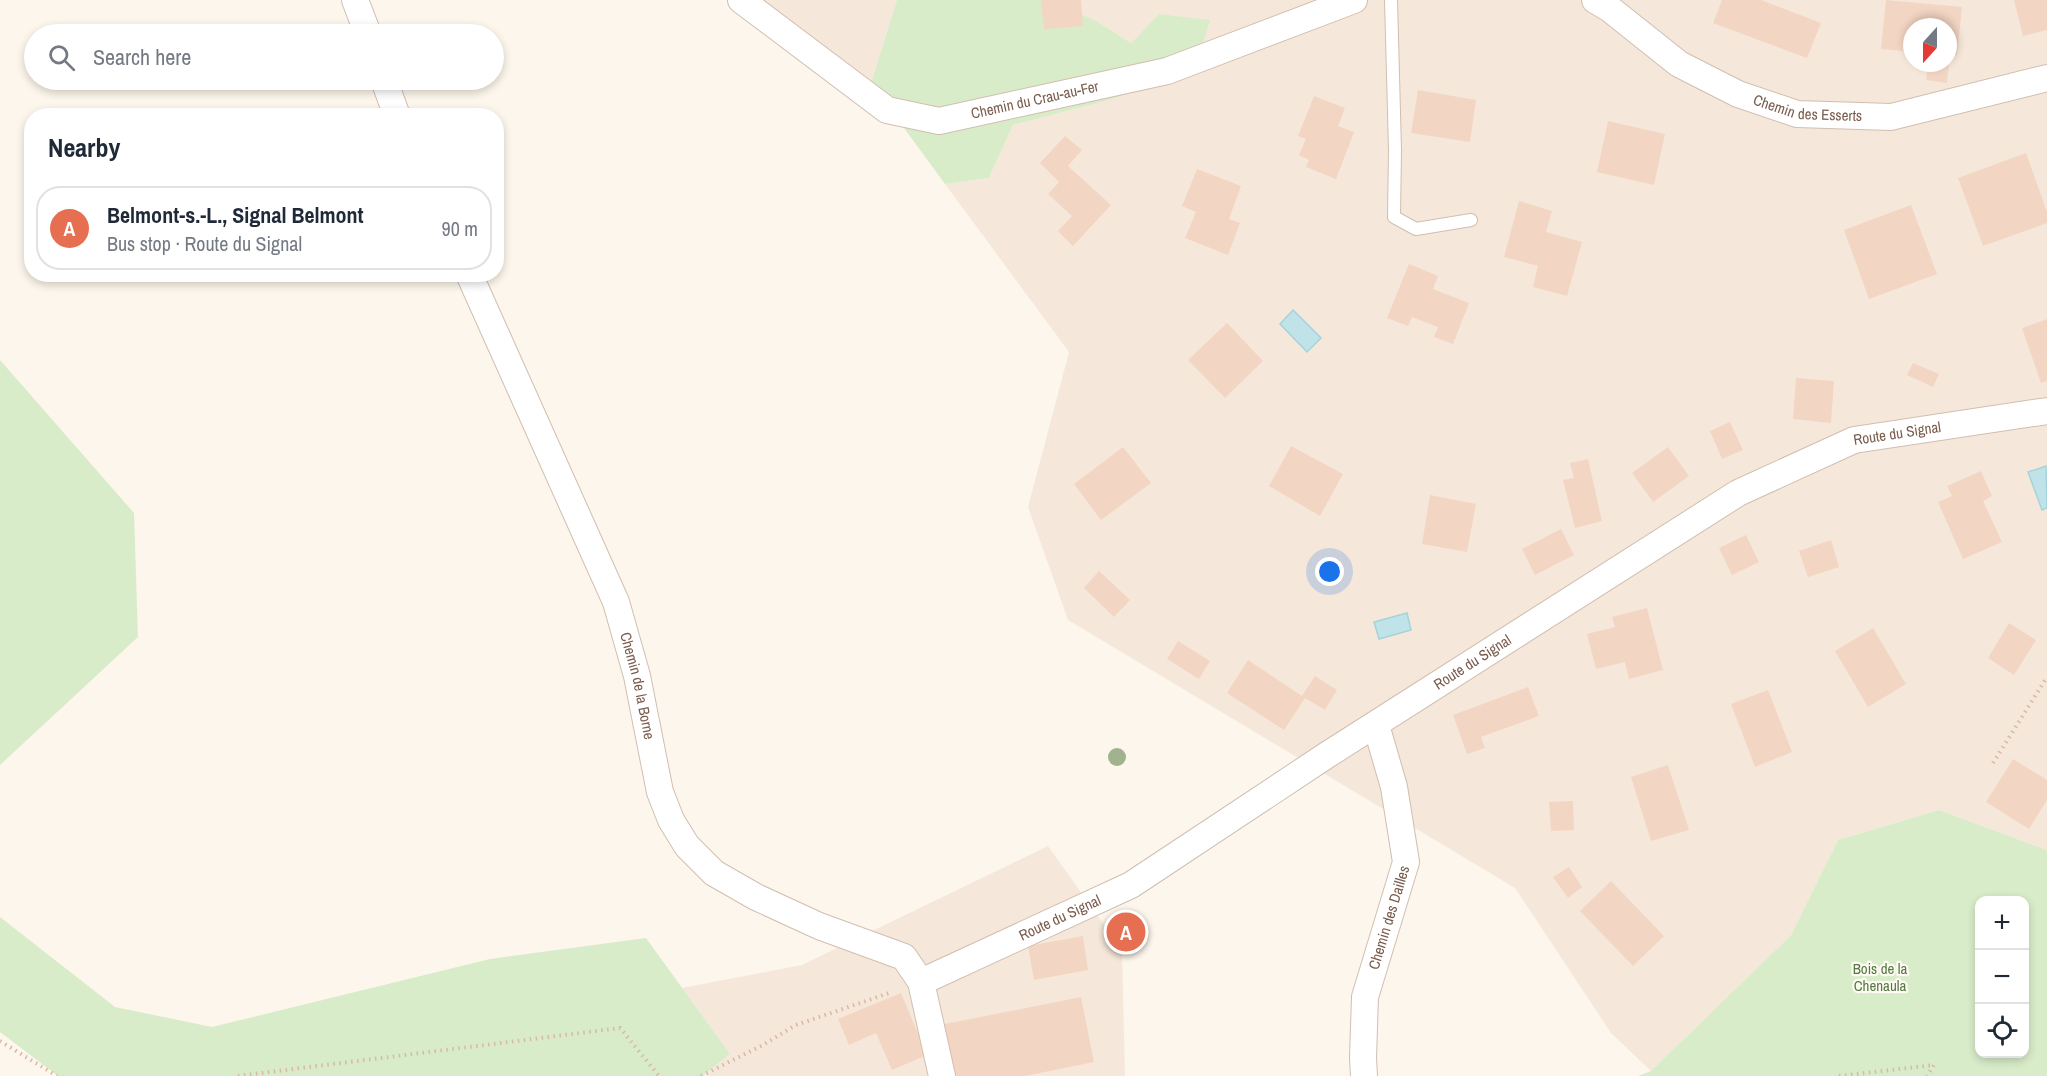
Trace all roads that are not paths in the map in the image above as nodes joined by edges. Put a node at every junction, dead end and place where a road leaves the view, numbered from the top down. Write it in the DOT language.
graph roads {
  1 [pos="355,0"];
  2 [pos="741,0"];
  3 [pos="1353,0"];
  4 [pos="1391,0"];
  5 [pos="1595,0"];
  6 [pos="364,24"];
  7 [pos="2047,78"];
  8 [pos="388,90"];
  9 [pos="394,108"];
  10 [pos="1471,220"];
  11 [pos="472,282"];
  12 [pos="2047,411"];
  13 [pos="1376,725"];
  14 [pos="921,982"];
  15 [pos="942,1076"];
  16 [pos="1364,1076"];
  1 -- 6 [label="street"];
  2 -- 3 [label="street, Chemin du Crau-au-Fer"];
  4 -- 10 [label="lane"];
  5 -- 7 [label="street, Chemin des Esserts"];
  8 -- 9 [label="street"];
  11 -- 14 [label="street, Chemin de la Borne"];
  12 -- 13 [label="street, Route du Signal"];
  13 -- 14 [label="street, Route du Signal"];
  13 -- 16 [label="street, Chemin des Dailles"];
  14 -- 15 [label="street"];
}
